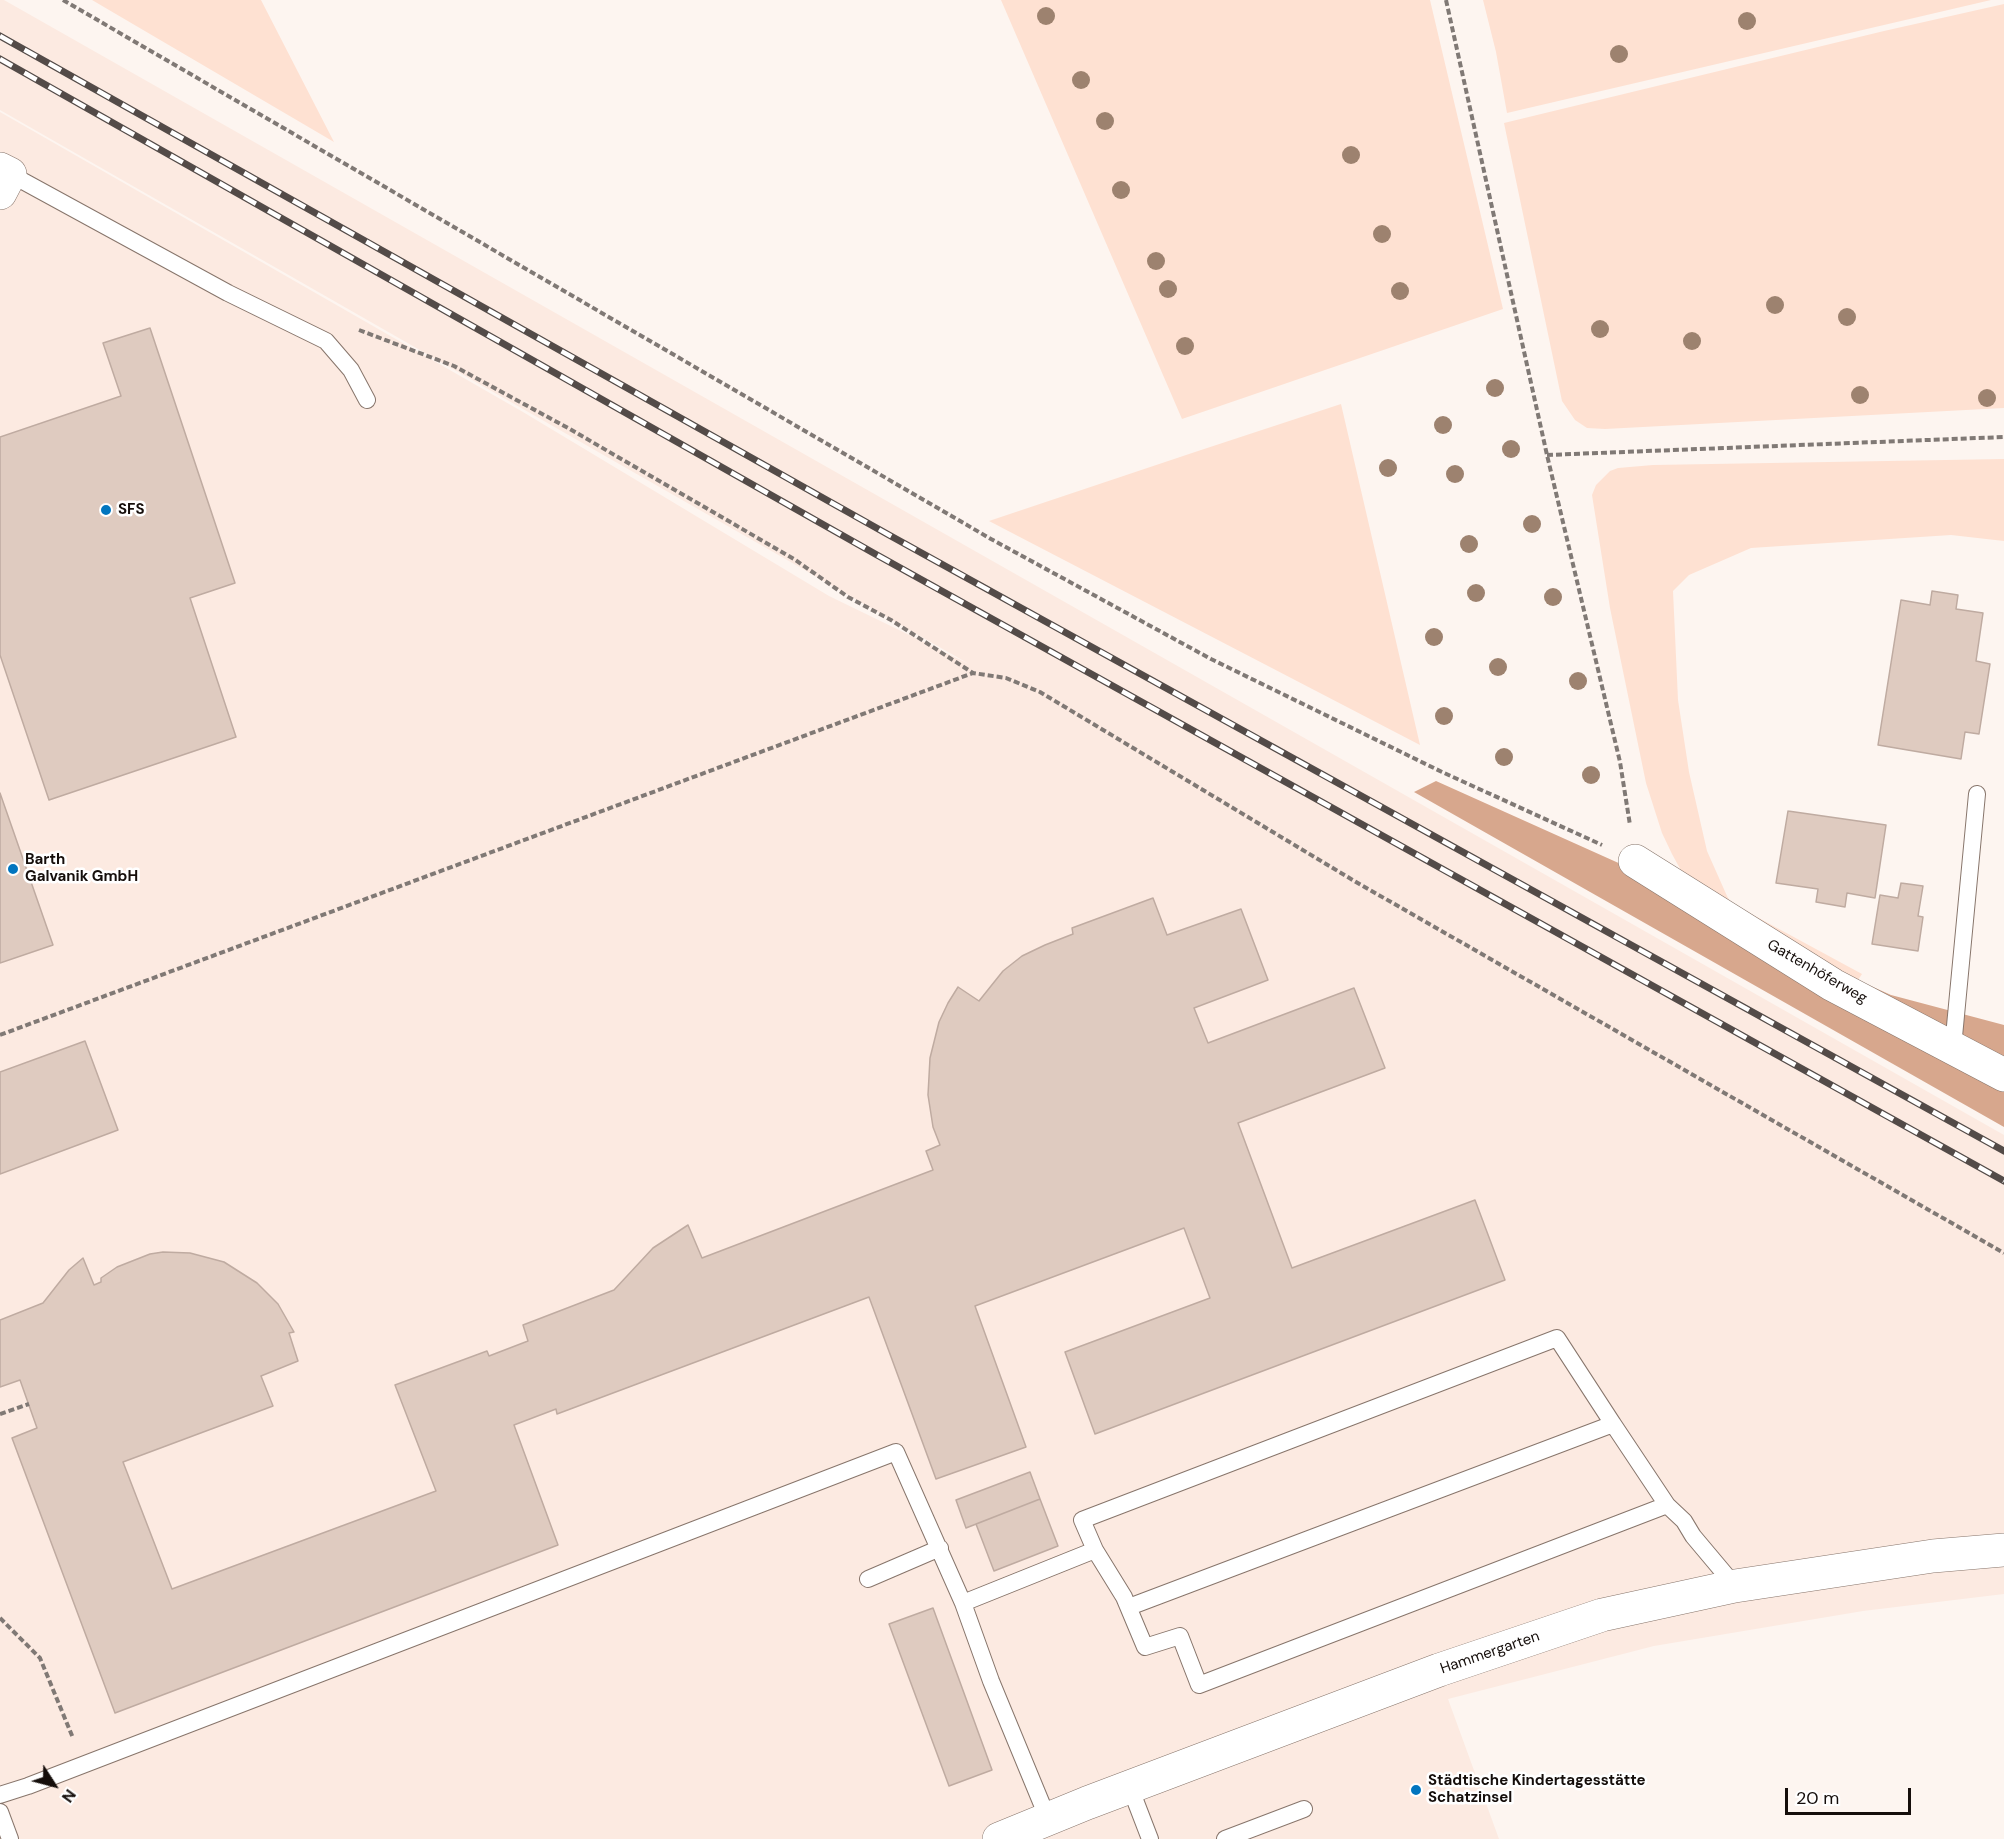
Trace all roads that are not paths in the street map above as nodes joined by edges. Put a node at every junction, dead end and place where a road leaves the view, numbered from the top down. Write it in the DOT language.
graph roads {
  1 [pos="3,179"];
  2 [pos="368,400"];
  3 [pos="1977,794"];
  4 [pos="1635,861"];
  5 [pos="1953,1047"];
  6 [pos="2004,1075"];
  7 [pos="1613,1424"];
  8 [pos="1668,1505"];
  9 [pos="940,1548"];
  10 [pos="1095,1550"];
  11 [pos="2004,1550"];
  12 [pos="868,1578"];
  13 [pos="1734,1586"];
  14 [pos="963,1603"];
  15 [pos="1129,1607"];
  16 [pos="1130,1787"];
  17 [pos="0,1795"];
  18 [pos="1304,1809"];
  19 [pos="0,1812"];
  20 [pos="1048,1819"];
  21 [pos="10,1839"];
  22 [pos="999,1839"];
  23 [pos="1150,1839"];
  24 [pos="1226,1839"];
  1 -- 2 [label="lane"];
  3 -- 5 [label="lane"];
  4 -- 5 [label="street, Gattenhöferweg"];
  5 -- 6 [label="street, Gattenhöferweg"];
  7 -- 8 [label="lane"];
  7 -- 10 [label="lane"];
  7 -- 15 [label="lane"];
  8 -- 13 [label="lane"];
  8 -- 15 [label="lane"];
  9 -- 12 [label="lane"];
  9 -- 14 [label="lane"];
  9 -- 17 [label="lane"];
  10 -- 14 [label="lane"];
  10 -- 15 [label="lane"];
  11 -- 13 [label="street, Hammergarten"];
  13 -- 16 [label="street, Hammergarten"];
  14 -- 20 [label="lane"];
  16 -- 20 [label="street, Hammergarten"];
  16 -- 23 [label="lane"];
  18 -- 24 [label="lane"];
  19 -- 21 [label="lane"];
  20 -- 22 [label="street, Hammergarten"];
}
